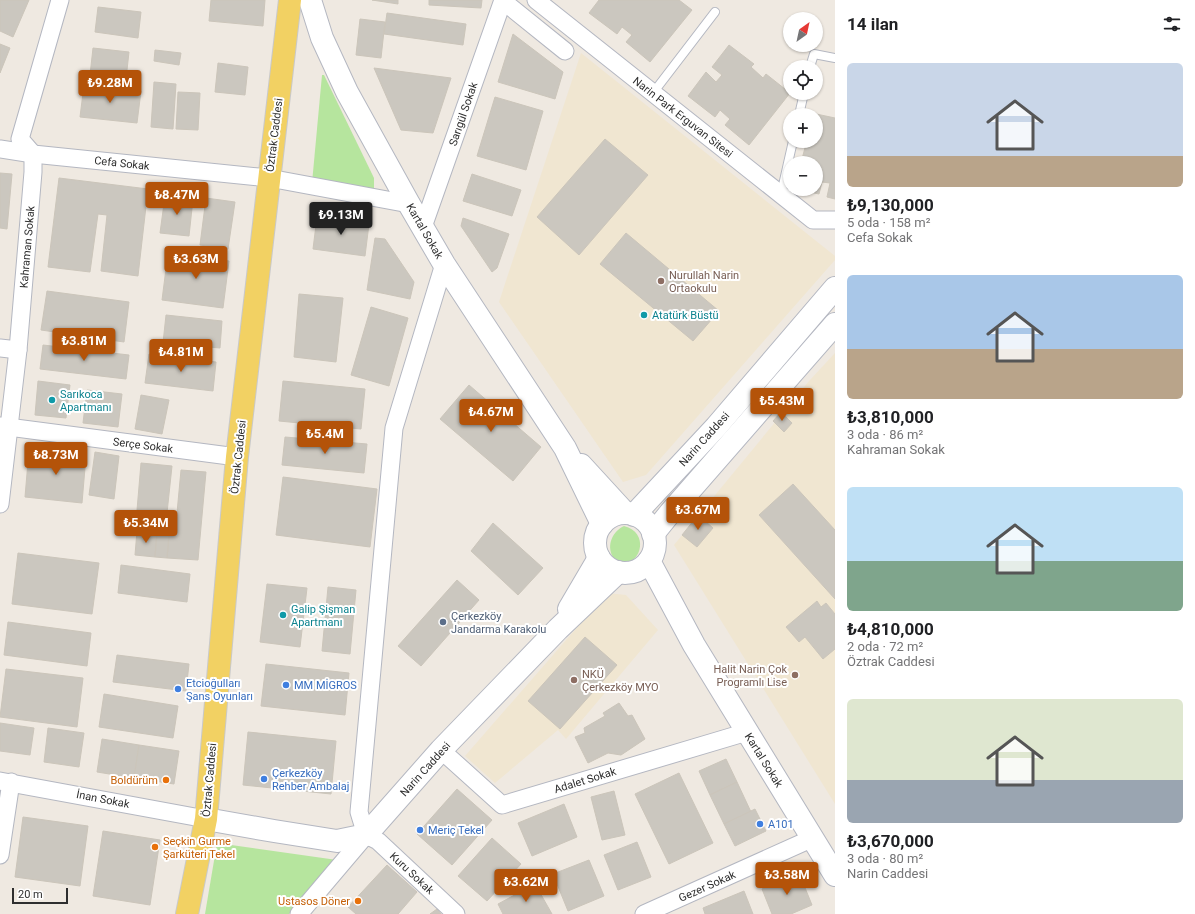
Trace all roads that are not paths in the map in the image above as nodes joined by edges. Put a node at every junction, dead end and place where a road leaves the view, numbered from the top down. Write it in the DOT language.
graph roads {
  1 [pos="60,0"];
  2 [pos="290,0"];
  3 [pos="310,0"];
  4 [pos="503,0"];
  5 [pos="536,0"];
  6 [pos="714,12"];
  7 [pos="565,51"];
  8 [pos="835,58"];
  9 [pos="812,60"];
  10 [pos="653,93"];
  11 [pos="791,148"];
  12 [pos="0,149"];
  13 [pos="33,154"];
  14 [pos="269,178"];
  15 [pos="781,194"];
  16 [pos="409,204"];
  17 [pos="835,220"];
  18 [pos="424,227"];
  19 [pos="444,264"];
  20 [pos="835,288"];
  21 [pos="835,324"];
  22 [pos="0,348"];
  23 [pos="18,350"];
  24 [pos="5,427"];
  25 [pos="565,448"];
  26 [pos="238,457"];
  27 [pos="0,504"];
  28 [pos="630,514"];
  29 [pos="602,524"];
  30 [pos="653,534"];
  31 [pos="599,558"];
  32 [pos="634,568"];
  33 [pos="558,629"];
  34 [pos="747,732"];
  35 [pos="441,750"];
  36 [pos="5,782"];
  37 [pos="206,819"];
  38 [pos="366,835"];
  39 [pos="814,838"];
  40 [pos="0,855"];
  41 [pos="835,873"];
  42 [pos="187,914"];
  43 [pos="299,914"];
  44 [pos="456,914"];
  45 [pos="644,914"];
  1 -- 13 [label="street"];
  2 -- 14 [label="main road, Öztrak Caddesi"];
  3 -- 16 [label="main road, Kartal Sokak"];
  4 -- 7 [label="street"];
  4 -- 18 [label="street, Sarıgül Sokak"];
  5 -- 10 [label="street, Narin Park Erguvan Sitesi"];
  6 -- 10 [label="lane"];
  8 -- 9 [label="lane"];
  10 -- 15 [label="street, Narin Park Erguvan Sitesi"];
  11 -- 15 [label="lane"];
  12 -- 13 [label="street, Cefa Sokak"];
  13 -- 14 [label="street, Cefa Sokak"];
  13 -- 23 [label="street, Kahraman Sokak"];
  14 -- 16 [label="street, Cefa Sokak"];
  14 -- 26 [label="main road, Öztrak Caddesi"];
  15 -- 17 [label="street, Narin Park Erguvan Sitesi"];
  16 -- 18 [label="main road, Kartal Sokak"];
  18 -- 19 [label="main road, Kartal Sokak"];
  19 -- 25 [label="main road, Kartal Sokak"];
  19 -- 38 [label="street"];
  20 -- 28 [label="main road, Narin Caddesi"];
  21 -- 30 [label="main road, Narin Caddesi"];
  22 -- 23 [label="street"];
  23 -- 24 [label="street, Kahraman Sokak"];
  24 -- 26 [label="street, Serçe Sokak"];
  24 -- 27 [label="street, Kahraman Sokak"];
  25 -- 28 [label="main road"];
  25 -- 29 [label="main road"];
  26 -- 37 [label="main road, Öztrak Caddesi"];
  28 -- 29 [label="main road"];
  28 -- 30 [label="main road"];
  29 -- 31 [label="main road"];
  30 -- 32 [label="main road"];
  31 -- 32 [label="main road"];
  31 -- 33 [label="main road"];
  32 -- 33 [label="main road"];
  32 -- 34 [label="main road, Kartal Sokak"];
  33 -- 35 [label="main road, Narin Caddesi"];
  34 -- 35 [label="street, Adalet Sokak"];
  34 -- 39 [label="main road, Kartal Sokak"];
  35 -- 38 [label="main road, Narin Caddesi"];
  36 -- 37 [label="street, İnan Sokak"];
  36 -- 40 [label="street"];
  37 -- 38 [label="main road"];
  37 -- 42 [label="main road, Öztrak Caddesi"];
  38 -- 43 [label="street, Narin Caddesi"];
  38 -- 44 [label="street, Kuru Sokak"];
  39 -- 41 [label="main road, Kartal Sokak"];
  39 -- 45 [label="street, Gezer Sokak"];
}
